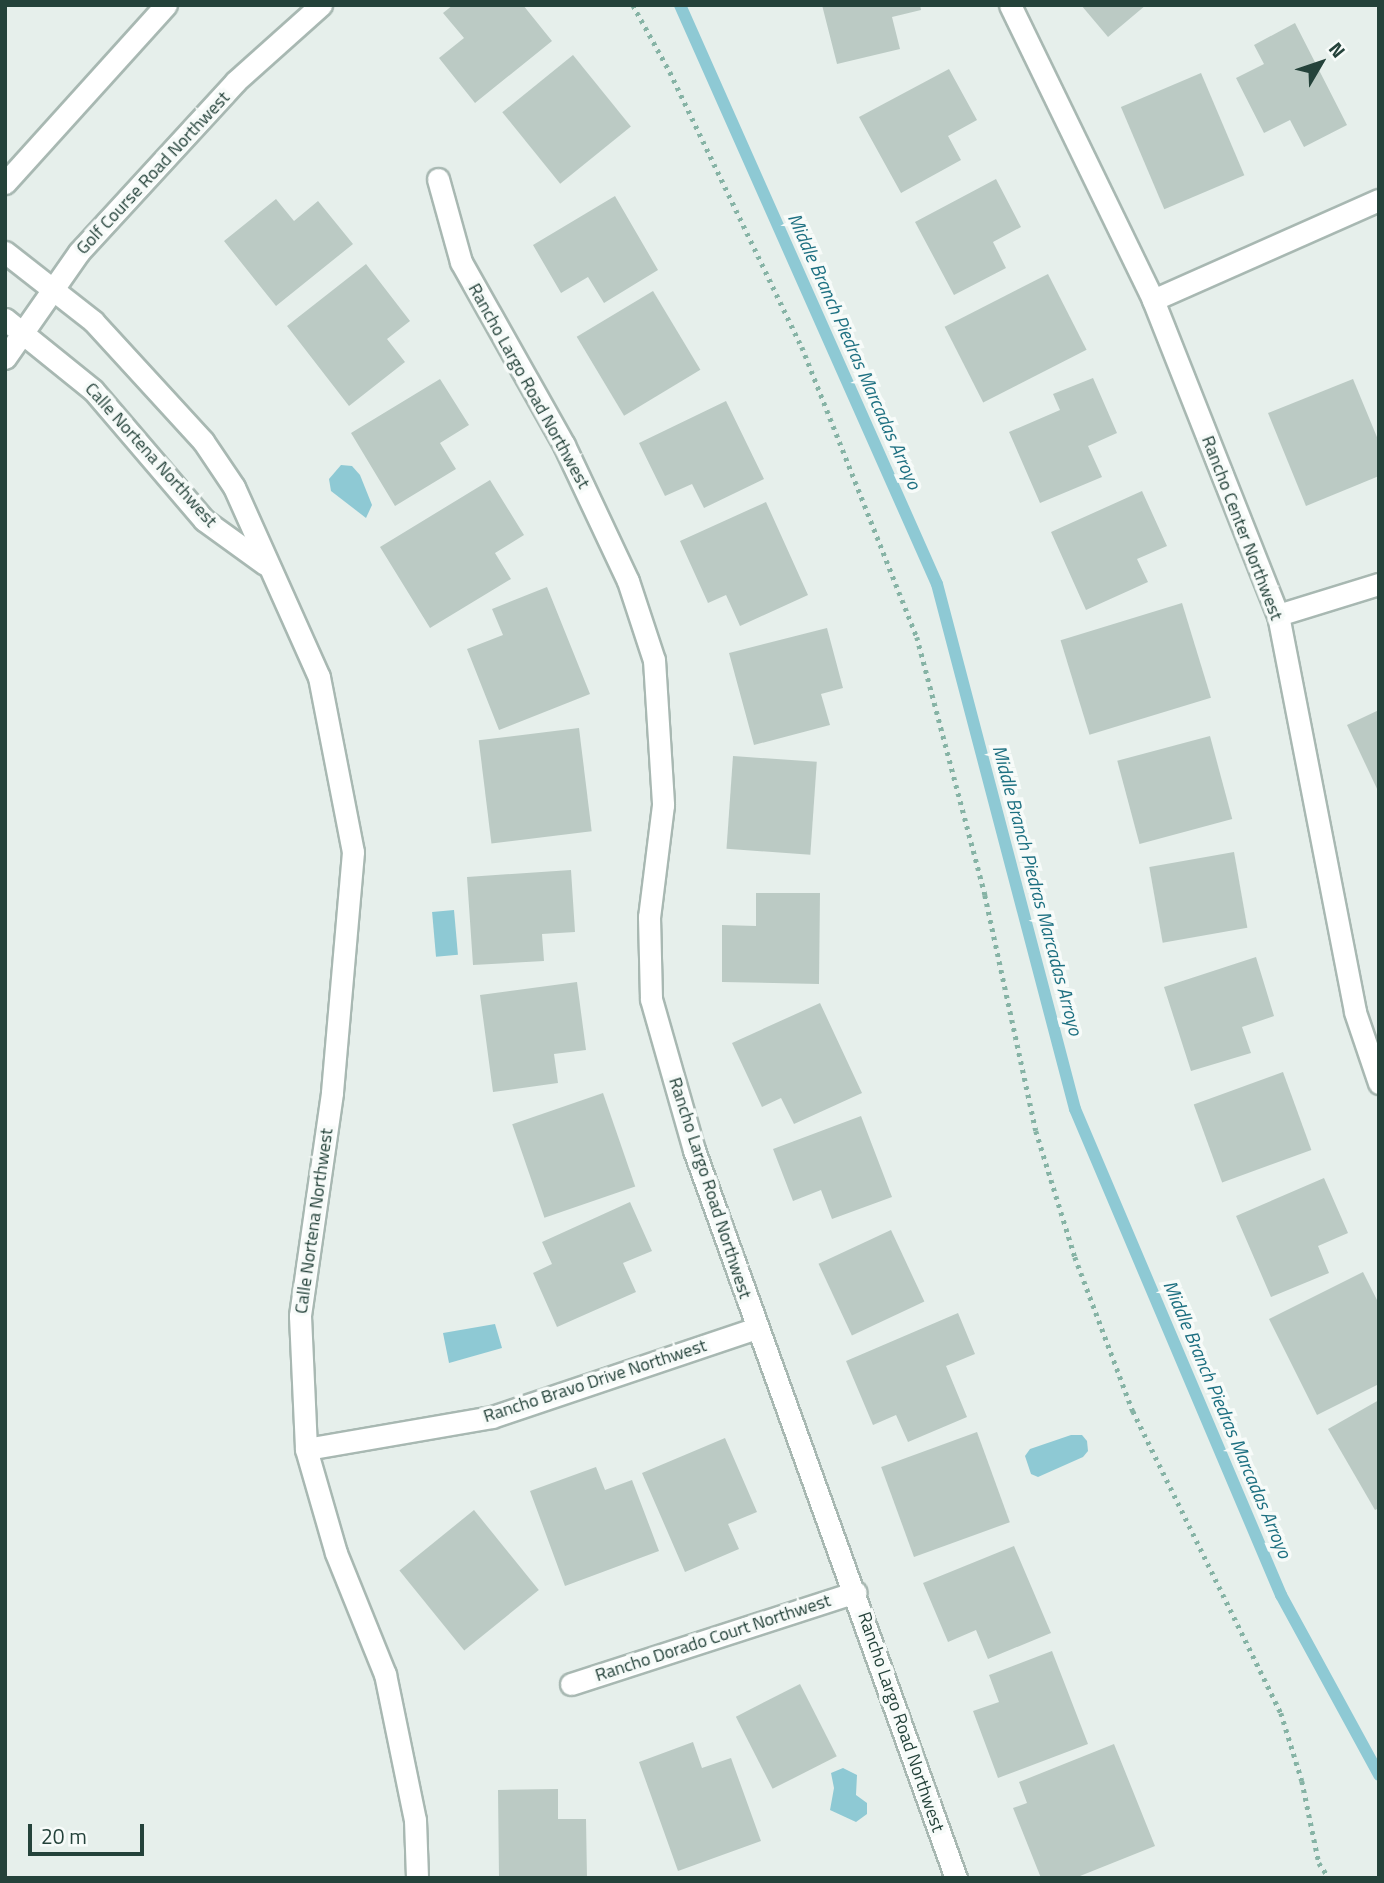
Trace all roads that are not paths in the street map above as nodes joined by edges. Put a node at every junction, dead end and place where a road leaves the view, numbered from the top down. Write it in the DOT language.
graph roads {
  1 [pos="166,5"];
  2 [pos="321,5"];
  3 [pos="1010,5"];
  4 [pos="438,178"];
  5 [pos="5,183"];
  6 [pos="1379,200"];
  7 [pos="5,252"];
  8 [pos="51,288"];
  9 [pos="1153,300"];
  10 [pos="14,325"];
  11 [pos="5,358"];
  12 [pos="265,564"];
  13 [pos="1379,584"];
  14 [pos="1278,615"];
  15 [pos="1379,1083"];
  16 [pos="757,1328"];
  17 [pos="306,1449"];
  18 [pos="855,1592"];
  19 [pos="571,1684"];
  20 [pos="417,1878"];
  21 [pos="956,1878"];
  1 -- 5 [label="street"];
  2 -- 8 [label="street, Golf Course Road Northwest"];
  3 -- 9 [label="street, Rancho Center Northwest"];
  4 -- 16 [label="street, Rancho Largo Road Northwest"];
  6 -- 9 [label="street"];
  7 -- 8 [label="street, Calle Nortena Northwest"];
  8 -- 10 [label="street, Golf Course Road Northwest"];
  8 -- 12 [label="street, Calle Nortena Northwest"];
  9 -- 14 [label="street, Rancho Center Northwest"];
  10 -- 11 [label="street, Golf Course Road Northwest"];
  10 -- 12 [label="street, Calle Nortena Northwest"];
  12 -- 17 [label="street, Calle Nortena Northwest"];
  13 -- 14 [label="street"];
  14 -- 15 [label="street, Rancho Center Northwest"];
  16 -- 17 [label="street, Rancho Bravo Drive Northwest"];
  16 -- 18 [label="street, Rancho Largo Road Northwest"];
  17 -- 20 [label="street, Calle Nortena Northwest"];
  18 -- 19 [label="street, Rancho Dorado Court Northwest"];
  18 -- 21 [label="street, Rancho Largo Road Northwest"];
}
